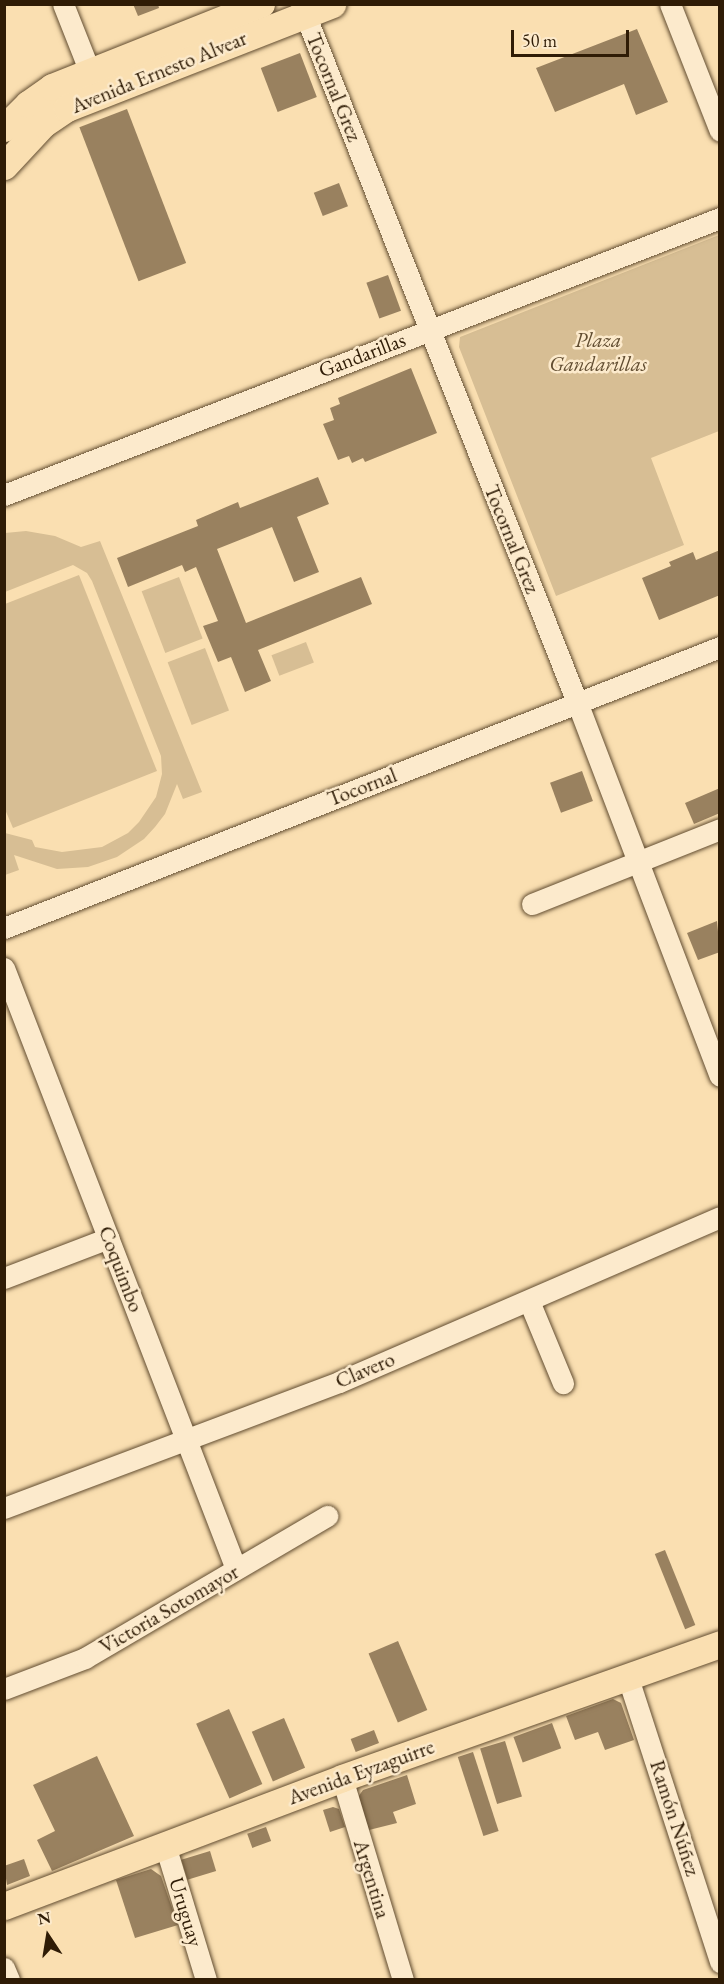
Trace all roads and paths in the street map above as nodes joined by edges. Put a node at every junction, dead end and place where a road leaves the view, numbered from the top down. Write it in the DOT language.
graph roads {
  1 [pos="63,4"];
  2 [pos="261,4"];
  3 [pos="332,4"];
  4 [pos="670,4"];
  5 [pos="303,10"];
  6 [pos="94,83"];
  7 [pos="35,114"];
  8 [pos="4,128"];
  9 [pos="720,131"];
  10 [pos="4,166"];
  11 [pos="720,218"];
  12 [pos="429,329"];
  13 [pos="4,495"];
  14 [pos="720,647"];
  15 [pos="577,702"];
  16 [pos="720,829"];
  17 [pos="638,862"];
  18 [pos="532,904"];
  19 [pos="4,928"];
  20 [pos="4,968"];
  21 [pos="720,1076"];
  22 [pos="720,1217"];
  23 [pos="109,1238"];
  24 [pos="4,1278"];
  25 [pos="529,1301"];
  26 [pos="563,1383"];
  27 [pos="186,1439"];
  28 [pos="4,1508"];
  29 [pos="327,1516"];
  30 [pos="236,1569"];
  31 [pos="720,1644"];
  32 [pos="627,1675"];
  33 [pos="4,1689"];
  34 [pos="342,1778"];
  35 [pos="165,1845"];
  36 [pos="4,1906"];
  37 [pos="720,1962"];
  38 [pos="4,1968"];
  39 [pos="9,1980"];
  40 [pos="207,1980"];
  41 [pos="403,1980"];
  1 -- 6 [label="street"];
  2 -- 6 [label="main road, Avenida Ernesto Alvear"];
  3 -- 5 [label="main road, Avenida Ernesto Alvear"];
  4 -- 9 [label="street"];
  5 -- 6 [label="main road, Avenida Ernesto Alvear"];
  5 -- 12 [label="street, Tocornal Grez"];
  6 -- 7 [label="main road, Avenida Ernesto Alvear"];
  7 -- 8 [label="main road, Avenida Ernesto Alvear"];
  7 -- 10 [label="main road, Avenida Ernesto Alvear"];
  11 -- 12 [label="street, Gandarillas"];
  12 -- 13 [label="street, Gandarillas"];
  12 -- 15 [label="street, Tocornal Grez"];
  14 -- 15 [label="street, Tocornal"];
  15 -- 17 [label="street, Tocornal Grez"];
  15 -- 19 [label="street, Tocornal"];
  16 -- 17 [label="street"];
  17 -- 18 [label="street"];
  17 -- 21 [label="street, Tocornal Grez"];
  20 -- 23 [label="street, Coquimbo"];
  22 -- 25 [label="street, Clavero"];
  23 -- 24 [label="street"];
  23 -- 27 [label="street, Coquimbo"];
  25 -- 26 [label="street"];
  25 -- 27 [label="street, Clavero"];
  27 -- 28 [label="street, Clavero"];
  27 -- 30 [label="street, Coquimbo"];
  29 -- 30 [label="street, Victoria Sotomayor"];
  30 -- 33 [label="street, Victoria Sotomayor"];
  31 -- 32 [label="main road, Avenida Eyzaguirre"];
  32 -- 34 [label="main road, Avenida Eyzaguirre"];
  32 -- 37 [label="street, Ramón Núñez"];
  34 -- 35 [label="main road, Avenida Eyzaguirre"];
  34 -- 41 [label="street, Argentina"];
  35 -- 36 [label="main road, Avenida Eyzaguirre"];
  35 -- 40 [label="street, Uruguay"];
  38 -- 39 [label="street"];
}
